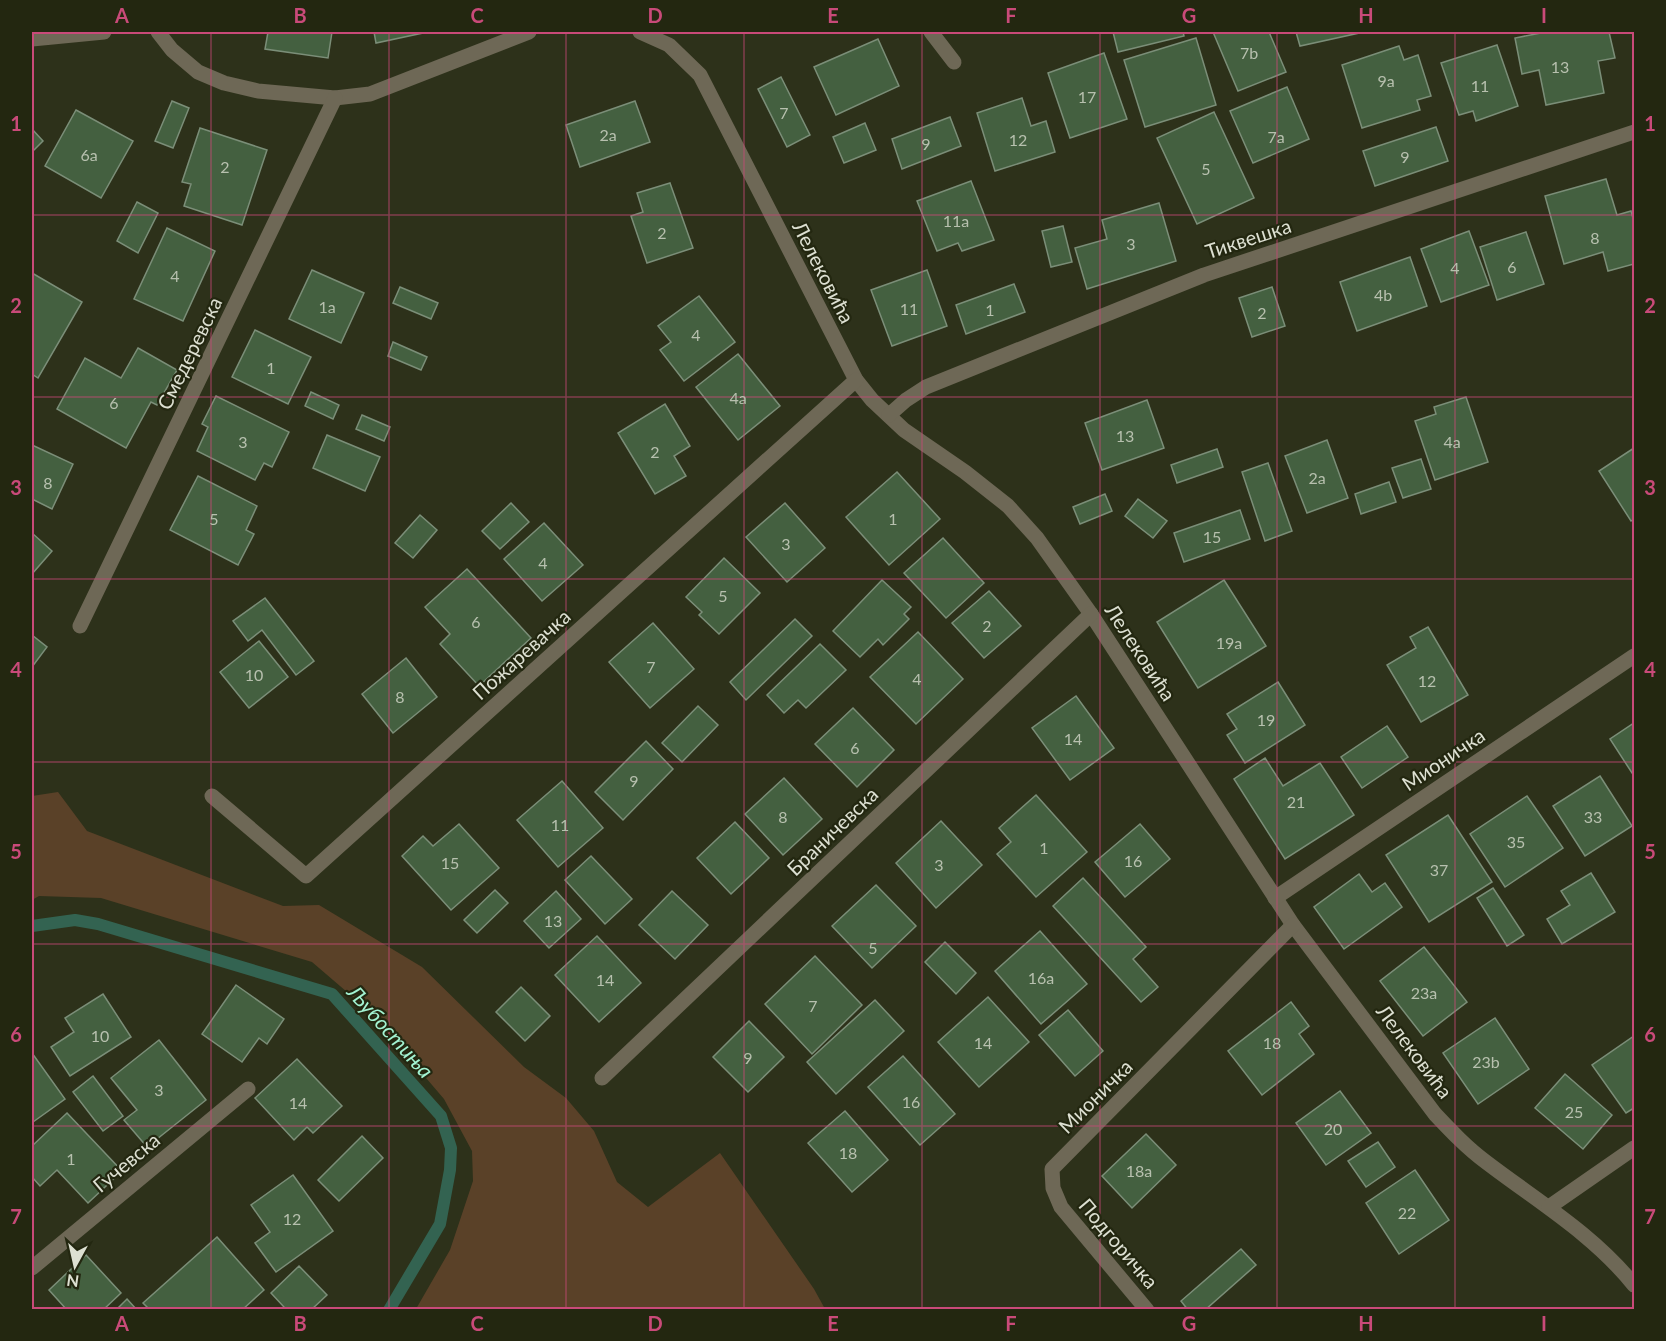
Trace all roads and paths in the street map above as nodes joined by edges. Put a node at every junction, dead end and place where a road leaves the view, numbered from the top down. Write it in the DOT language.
graph roads {
  1 [pos="104,32"];
  2 [pos="158,32"];
  3 [pos="529,32"];
  4 [pos="640,32"];
  5 [pos="931,32"];
  6 [pos="32,39"];
  7 [pos="954,62"];
  8 [pos="335,98"];
  9 [pos="1635,132"];
  10 [pos="856,380"];
  11 [pos="889,416"];
  12 [pos="1091,614"];
  13 [pos="80,626"];
  14 [pos="1635,656"];
  15 [pos="212,796"];
  16 [pos="1275,898"];
  17 [pos="1293,925"];
  18 [pos="602,1078"];
  19 [pos="248,1089"];
  20 [pos="1635,1148"];
  21 [pos="1052,1169"];
  22 [pos="1549,1207"];
  23 [pos="32,1268"];
  24 [pos="1635,1285"];
  25 [pos="1147,1310"];
  1 -- 6 [label="street"];
  2 -- 8 [label="street"];
  3 -- 8 [label="street"];
  4 -- 10 [label="street, Лелековића"];
  5 -- 7 [label="street"];
  8 -- 13 [label="street, Смедеревска"];
  9 -- 11 [label="street, Тиквешка"];
  10 -- 11 [label="street, Лелековића"];
  10 -- 15 [label="street, Пожаревачка"];
  11 -- 12 [label="street, Лелековића"];
  12 -- 16 [label="street, Лелековића"];
  12 -- 18 [label="street, Браничевска"];
  14 -- 16 [label="street, Мионичка"];
  16 -- 17 [label="street, Лелековића"];
  17 -- 21 [label="street, Мионичка"];
  17 -- 22 [label="street, Лелековића"];
  19 -- 23 [label="street, Гучевска"];
  20 -- 22 [label="street"];
  21 -- 25 [label="street, Подгоричка"];
  22 -- 24 [label="street, Лелековића"];
}
